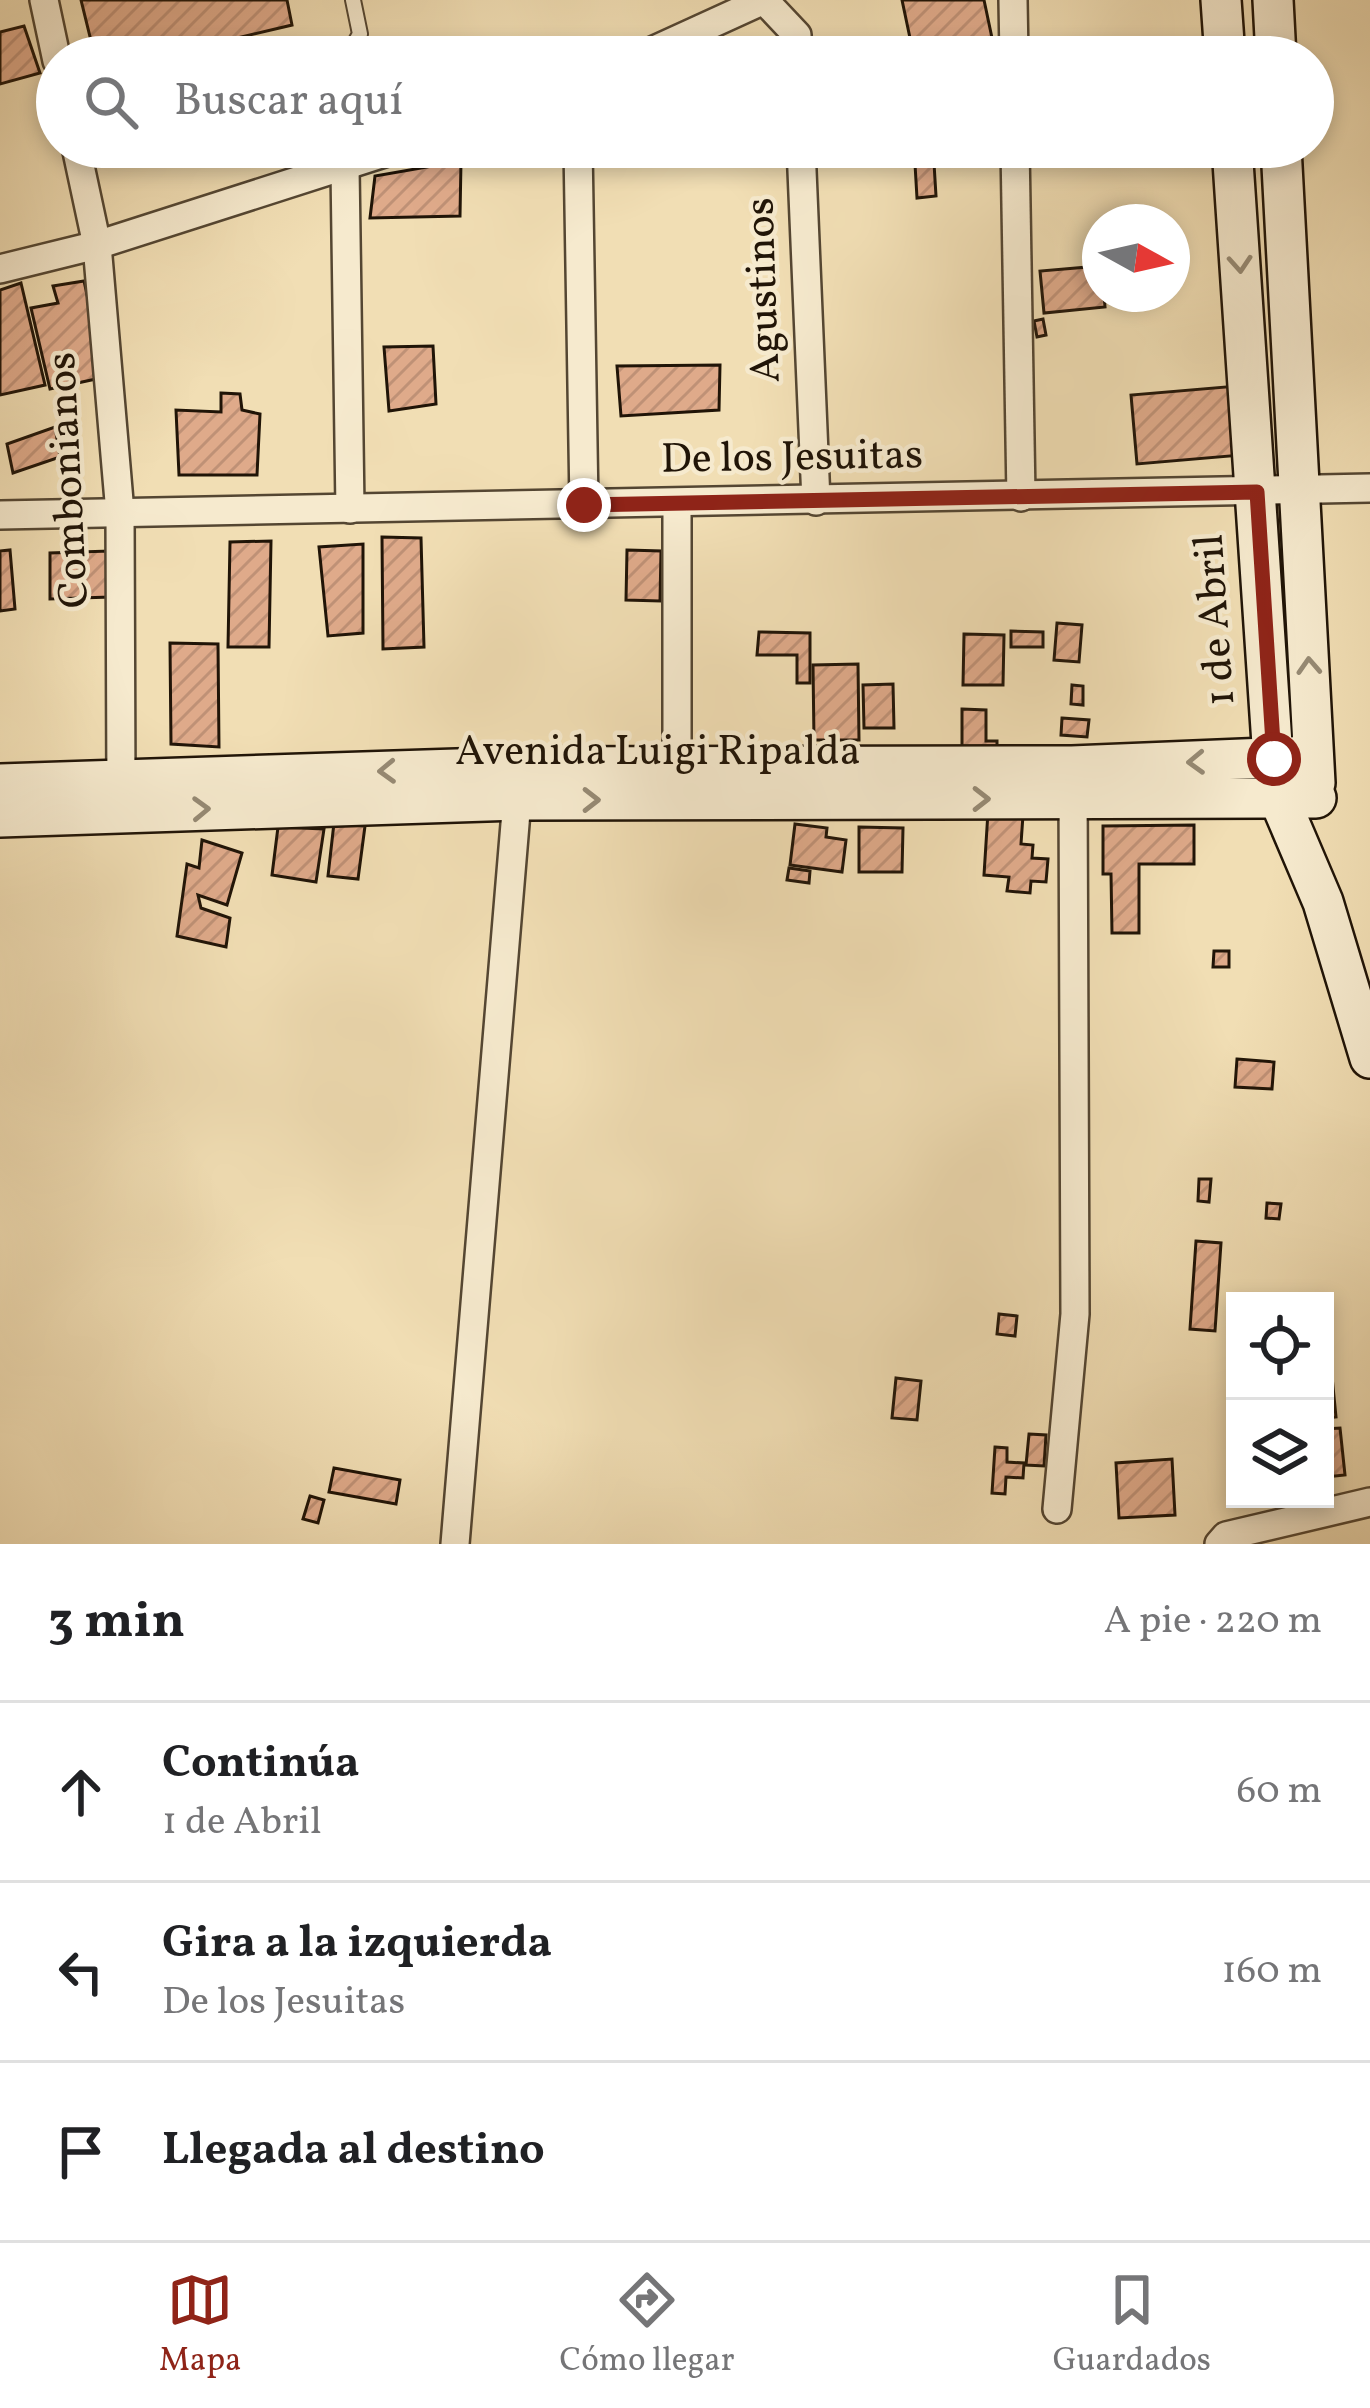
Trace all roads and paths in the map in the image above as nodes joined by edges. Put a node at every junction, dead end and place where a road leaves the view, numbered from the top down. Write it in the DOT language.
graph roads {
  1 [pos="44,0"];
  2 [pos="353,0"];
  3 [pos="764,0"];
  4 [pos="1013,0"];
  5 [pos="1221,0"];
  6 [pos="1273,0"];
  7 [pos="52,36"];
  8 [pos="359,36"];
  9 [pos="685,36"];
  10 [pos="796,36"];
  11 [pos="1014,36"];
  12 [pos="1224,36"];
  13 [pos="1275,36"];
  14 [pos="80,168"];
  15 [pos="345,168"];
  16 [pos="578,168"];
  17 [pos="802,168"];
  18 [pos="1016,168"];
  19 [pos="1234,168"];
  20 [pos="1282,168"];
  21 [pos="97,245"];
  22 [pos="0,269"];
  23 [pos="1370,488"];
  24 [pos="1300,491"];
  25 [pos="1257,492"];
  26 [pos="1021,497"];
  27 [pos="816,501"];
  28 [pos="677,503"];
  29 [pos="584,505"];
  30 [pos="350,509"];
  31 [pos="120,513"];
  32 [pos="0,515"];
  33 [pos="1313,756"];
  34 [pos="1274,759"];
  35 [pos="1074,783"];
  36 [pos="0,784"];
  37 [pos="677,784"];
  38 [pos="121,795"];
  39 [pos="1298,799"];
  40 [pos="518,800"];
  41 [pos="0,817"];
  42 [pos="1370,1058"];
  43 [pos="1370,1502"];
  44 [pos="1058,1509"];
  45 [pos="455,1544"];
  46 [pos="1219,1544"];
  1 -- 7 [label="street"];
  2 -- 8 [label="lane"];
  3 -- 9 [label="street"];
  3 -- 10 [label="street"];
  4 -- 11 [label="street"];
  5 -- 12 [label="street"];
  6 -- 13 [label="street"];
  14 -- 21 [label="street, Combonianos"];
  15 -- 21 [label="street"];
  15 -- 30 [label="street"];
  16 -- 29 [label="street"];
  17 -- 27 [label="street, Agustinos"];
  18 -- 26 [label="street"];
  19 -- 25 [label="street, 1 de Abril, one-way"];
  20 -- 24 [label="street, 1 de Abril"];
  21 -- 22 [label="street"];
  21 -- 31 [label="street, Combonianos"];
  23 -- 24 [label="street, De los Jesuitas"];
  24 -- 25 [label="street, De los Jesuitas"];
  33 -- 24 [label="street, 1 de Abril, one-way"];
  25 -- 26 [label="street, De los Jesuitas"];
  25 -- 34 [label="street, 1 de Abril"];
  26 -- 27 [label="street, De los Jesuitas"];
  27 -- 28 [label="street, De los Jesuitas"];
  28 -- 29 [label="street, De los Jesuitas"];
  28 -- 37 [label="street"];
  29 -- 30 [label="street, De los Jesuitas"];
  30 -- 31 [label="street, De los Jesuitas"];
  31 -- 32 [label="street, De los Jesuitas"];
  31 -- 38 [label="street, Combonianos"];
  33 -- 34 [label="street, Avenida Luigi Ripalda"];
  33 -- 39 [label="street, 1 de Abril"];
  34 -- 35 [label="street, Avenida Luigi Ripalda, one-way"];
  34 -- 39 [label="street, 1 de Abril"];
  35 -- 37 [label="street, Avenida Luigi Ripalda"];
  35 -- 39 [label="street, Avenida Luigi Ripalda"];
  35 -- 44 [label="street"];
  36 -- 38 [label="street, Avenida Luigi Ripalda"];
  37 -- 38 [label="street, Avenida Luigi Ripalda, one-way"];
  40 -- 37 [label="street, Avenida Luigi Ripalda, one-way"];
  38 -- 40 [label="street, Avenida Luigi Ripalda, one-way"];
  38 -- 41 [label="street, Avenida Luigi Ripalda"];
  39 -- 42 [label="street, 1 de Abril"];
  40 -- 45 [label="street"];
  43 -- 46 [label="street"];
}
